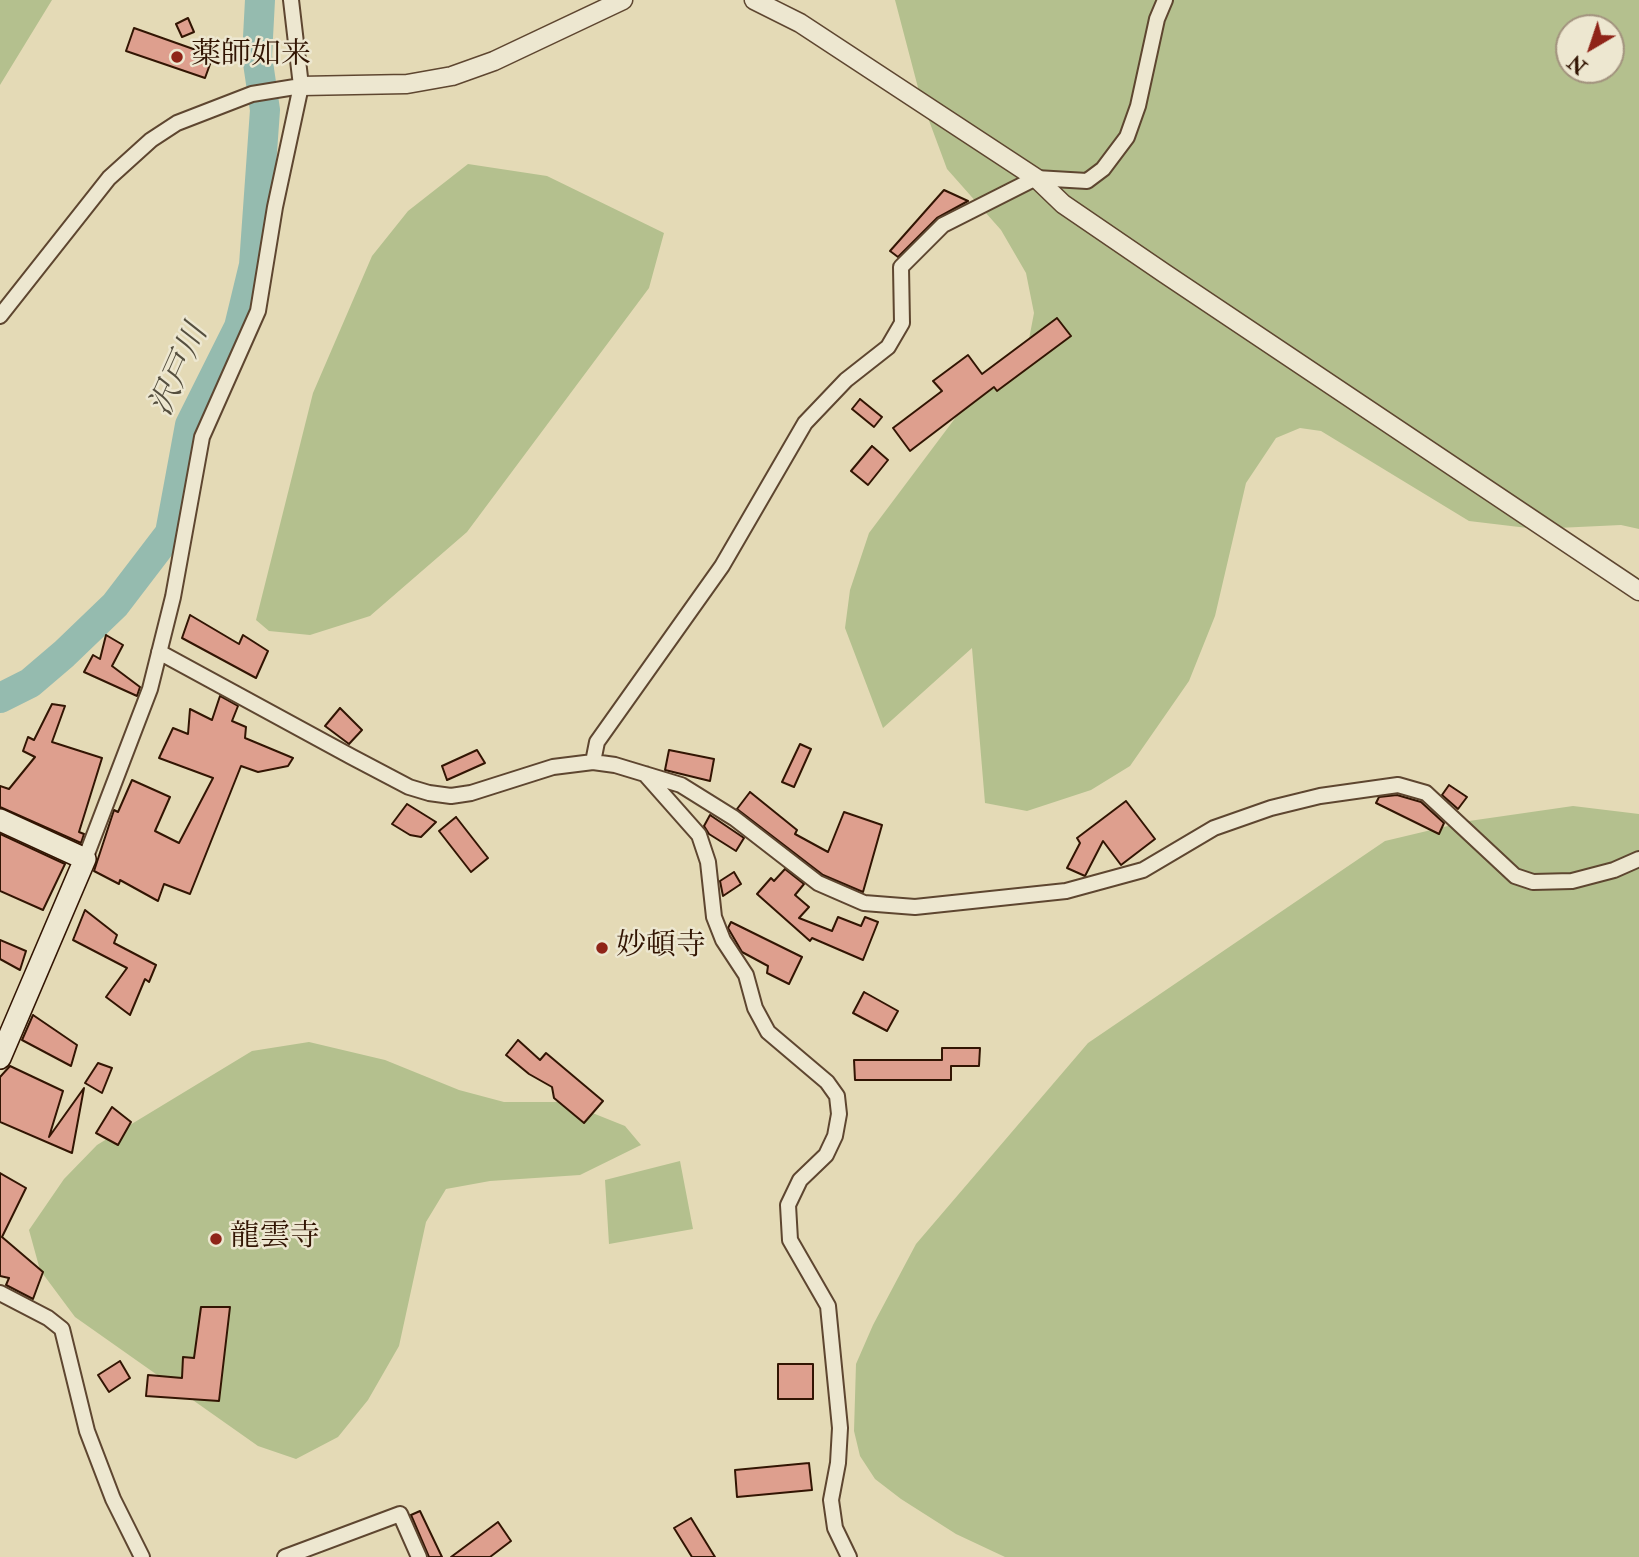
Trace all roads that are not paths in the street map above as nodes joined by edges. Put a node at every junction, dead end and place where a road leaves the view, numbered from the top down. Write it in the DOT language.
graph roads {
  1 [pos="291,0"];
  2 [pos="623,0"];
  3 [pos="754,0"];
  4 [pos="1165,0"];
  5 [pos="293,87"];
  6 [pos="1036,178"];
  7 [pos="0,316"];
  8 [pos="1639,592"];
  9 [pos="159,652"];
  10 [pos="593,762"];
  11 [pos="644,773"];
  12 [pos="0,820"];
  13 [pos="85,859"];
  14 [pos="1639,859"];
  15 [pos="0,1058"];
  16 [pos="0,1293"];
  17 [pos="142,1557"];
  18 [pos="285,1557"];
  19 [pos="419,1557"];
  20 [pos="849,1557"];
  1 -- 5 [label="street"];
  2 -- 5 [label="street"];
  3 -- 6 [label="street"];
  4 -- 6 [label="street"];
  5 -- 7 [label="street"];
  5 -- 9 [label="street"];
  6 -- 8 [label="street"];
  6 -- 10 [label="street"];
  9 -- 10 [label="street"];
  9 -- 13 [label="street"];
  10 -- 11 [label="street"];
  11 -- 14 [label="street"];
  11 -- 20 [label="street"];
  12 -- 13 [label="main road"];
  13 -- 15 [label="main road"];
  16 -- 17 [label="street"];
  18 -- 19 [label="street"];
}
